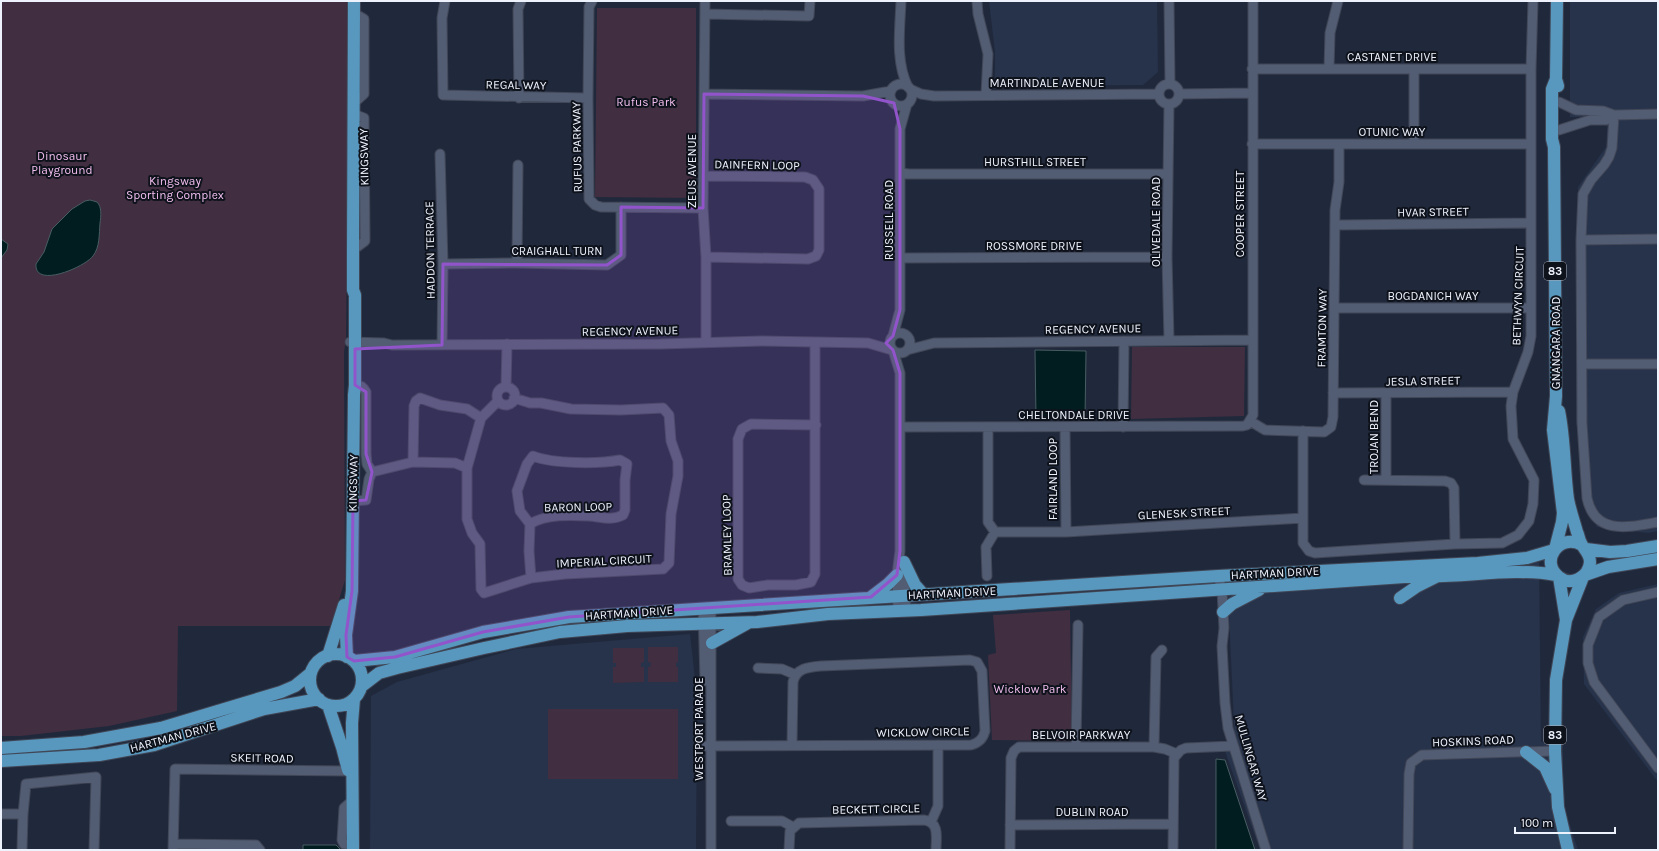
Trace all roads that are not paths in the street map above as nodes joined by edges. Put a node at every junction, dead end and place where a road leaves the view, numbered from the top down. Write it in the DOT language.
graph roads {
  1 [pos="445,1"];
  2 [pos="521,1"];
  3 [pos="592,1"];
  4 [pos="705,1"];
  5 [pos="810,1"];
  6 [pos="901,1"];
  7 [pos="977,1"];
  8 [pos="1170,1"];
  9 [pos="1253,1"];
  10 [pos="1338,1"];
  11 [pos="1533,1"];
  12 [pos="1556,1"];
  13 [pos="355,4"];
  14 [pos="705,14"];
  15 [pos="900,62"];
  16 [pos="1252,69"];
  17 [pos="1329,69"];
  18 [pos="1414,69"];
  19 [pos="1531,69"];
  20 [pos="1556,80"];
  21 [pos="1170,84"];
  22 [pos="909,88"];
  23 [pos="892,89"];
  24 [pos="1252,93"];
  25 [pos="704,94"];
  26 [pos="1159,94"];
  27 [pos="1179,94"];
  28 [pos="986,95"];
  29 [pos="863,96"];
  30 [pos="934,96"];
  31 [pos="519,98"];
  32 [pos="588,98"];
  33 [pos="892,102"];
  34 [pos="1559,102"];
  35 [pos="908,103"];
  36 [pos="1169,104"];
  37 [pos="1658,114"];
  38 [pos="1614,115"];
  39 [pos="900,130"];
  40 [pos="1559,130"];
  41 [pos="1252,144"];
  42 [pos="1339,144"];
  43 [pos="1414,144"];
  44 [pos="1531,144"];
  45 [pos="1554,147"];
  46 [pos="440,154"];
  47 [pos="518,165"];
  48 [pos="901,173"];
  49 [pos="1168,174"];
  50 [pos="704,176"];
  51 [pos="621,207"];
  52 [pos="703,208"];
  53 [pos="1531,223"];
  54 [pos="1336,225"];
  55 [pos="1658,239"];
  56 [pos="1581,240"];
  57 [pos="706,257"];
  58 [pos="1167,257"];
  59 [pos="901,258"];
  60 [pos="517,263"];
  61 [pos="442,264"];
  62 [pos="1334,308"];
  63 [pos="1531,308"];
  64 [pos="900,310"];
  65 [pos="907,335"];
  66 [pos="892,336"];
  67 [pos="1169,340"];
  68 [pos="1251,340"];
  69 [pos="1124,341"];
  70 [pos="706,342"];
  71 [pos="815,342"];
  72 [pos="868,342"];
  73 [pos="934,343"];
  74 [pos="507,344"];
  75 [pos="442,345"];
  76 [pos="353,346"];
  77 [pos="893,350"];
  78 [pos="907,351"];
  79 [pos="1582,364"];
  80 [pos="1658,364"];
  81 [pos="900,373"];
  82 [pos="506,387"];
  83 [pos="355,390"];
  84 [pos="1513,392"];
  85 [pos="1386,393"];
  86 [pos="1333,394"];
  87 [pos="1556,396"];
  88 [pos="514,398"];
  89 [pos="498,401"];
  90 [pos="481,418"];
  91 [pos="1249,423"];
  92 [pos="816,425"];
  93 [pos="900,427"];
  94 [pos="988,427"];
  95 [pos="1065,427"];
  96 [pos="1123,427"];
  97 [pos="1303,431"];
  98 [pos="413,462"];
  99 [pos="467,468"];
  100 [pos="372,472"];
  101 [pos="1364,480"];
  102 [pos="1386,480"];
  103 [pos="353,501"];
  104 [pos="1303,518"];
  105 [pos="1658,522"];
  106 [pos="530,524"];
  107 [pos="995,532"];
  108 [pos="1066,532"];
  109 [pos="1454,544"];
  110 [pos="1658,546"];
  111 [pos="1584,547"];
  112 [pos="1555,550"];
  113 [pos="902,557"];
  114 [pos="1658,559"];
  115 [pos="352,571"];
  116 [pos="897,575"];
  117 [pos="986,576"];
  118 [pos="1218,576"];
  119 [pos="1557,576"];
  120 [pos="1584,576"];
  121 [pos="1437,577"];
  122 [pos="531,578"];
  123 [pos="1264,588"];
  124 [pos="1219,590"];
  125 [pos="1658,592"];
  126 [pos="923,594"];
  127 [pos="902,596"];
  128 [pos="871,597"];
  129 [pos="1400,598"];
  130 [pos="707,608"];
  131 [pos="902,611"];
  132 [pos="1223,612"];
  133 [pos="1566,620"];
  134 [pos="751,622"];
  135 [pos="707,623"];
  136 [pos="1078,625"];
  137 [pos="712,643"];
  138 [pos="1222,646"];
  139 [pos="1162,650"];
  140 [pos="328,656"];
  141 [pos="350,659"];
  142 [pos="758,668"];
  143 [pos="311,673"];
  144 [pos="796,675"];
  145 [pos="362,686"];
  146 [pos="354,699"];
  147 [pos="323,702"];
  148 [pos="792,745"];
  149 [pos="938,745"];
  150 [pos="708,746"];
  151 [pos="1233,746"];
  152 [pos="1076,747"];
  153 [pos="1154,747"];
  154 [pos="1,748"];
  155 [pos="1555,751"];
  156 [pos="1526,752"];
  157 [pos="1177,754"];
  158 [pos="1,761"];
  159 [pos="1658,768"];
  160 [pos="348,771"];
  161 [pos="1558,796"];
  162 [pos="352,801"];
  163 [pos="1,814"];
  164 [pos="23,814"];
  165 [pos="731,821"];
  166 [pos="931,822"];
  167 [pos="1010,824"];
  168 [pos="1173,824"];
  169 [pos="793,827"];
  170 [pos="173,847"];
  171 [pos="353,848"];
  172 [pos="22,850"];
  173 [pos="94,850"];
  174 [pos="260,850"];
  175 [pos="705,850"];
  176 [pos="711,850"];
  177 [pos="789,850"];
  178 [pos="936,850"];
  179 [pos="1010,850"];
  180 [pos="1173,850"];
  181 [pos="1266,850"];
  182 [pos="1408,850"];
  183 [pos="1568,850"];
  1 -- 31 [label="street, REGAL WAY"];
  2 -- 31 [label="street"];
  3 -- 32 [label="street, RUFUS PARKWAY"];
  4 -- 14 [label="street, ZEUS AVENUE"];
  5 -- 14 [label="street"];
  6 -- 15 [label="street"];
  7 -- 28 [label="street"];
  8 -- 21 [label="street"];
  9 -- 16 [label="street, COOPER STREET"];
  10 -- 17 [label="street"];
  11 -- 19 [label="street, BETHWYN CIRCUIT"];
  12 -- 20 [label="main road, GNANGARA ROAD / 83"];
  13 -- 76 [label="main road, KINGSWAY"];
  14 -- 25 [label="street, ZEUS AVENUE"];
  15 -- 22 [label="street"];
  15 -- 23 [label="street"];
  16 -- 17 [label="street, CASTANET DRIVE"];
  16 -- 24 [label="street, COOPER STREET"];
  17 -- 18 [label="street, CASTANET DRIVE"];
  18 -- 19 [label="street, CASTANET DRIVE"];
  18 -- 43 [label="street"];
  19 -- 44 [label="street, BETHWYN CIRCUIT"];
  20 -- 34 [label="main road, GNANGARA ROAD / 83"];
  20 -- 45 [label="main road, GNANGARA ROAD / 83"];
  21 -- 26 [label="street"];
  21 -- 27 [label="street"];
  22 -- 23 [label="street"];
  22 -- 30 [label="street, MARTINDALE AVENUE"];
  22 -- 35 [label="street"];
  23 -- 29 [label="street"];
  23 -- 33 [label="street"];
  24 -- 27 [label="street"];
  24 -- 41 [label="street, COOPER STREET"];
  25 -- 29 [label="street"];
  25 -- 50 [label="street, ZEUS AVENUE"];
  26 -- 28 [label="street, MARTINDALE AVENUE"];
  26 -- 36 [label="street"];
  27 -- 36 [label="street"];
  28 -- 30 [label="street, MARTINDALE AVENUE"];
  29 -- 33 [label="street"];
  30 -- 35 [label="street, MARTINDALE AVENUE"];
  31 -- 32 [label="street, REGAL WAY"];
  32 -- 51 [label="street, RUFUS PARKWAY"];
  33 -- 35 [label="street"];
  33 -- 39 [label="street, RUSSELL ROAD"];
  34 -- 38 [label="street"];
  34 -- 40 [label="main road, GNANGARA ROAD / 83"];
  35 -- 39 [label="street, RUSSELL ROAD"];
  36 -- 49 [label="street, OLIVEDALE ROAD"];
  37 -- 38 [label="street"];
  38 -- 40 [label="street"];
  38 -- 56 [label="street"];
  39 -- 48 [label="street, RUSSELL ROAD"];
  40 -- 45 [label="main road, GNANGARA ROAD / 83"];
  41 -- 42 [label="street, OTUNIC WAY"];
  41 -- 68 [label="street, COOPER STREET"];
  42 -- 43 [label="street, OTUNIC WAY"];
  42 -- 54 [label="street, FRAMTON WAY"];
  43 -- 44 [label="street, OTUNIC WAY"];
  44 -- 53 [label="street, BETHWYN CIRCUIT"];
  45 -- 87 [label="main road, GNANGARA ROAD / 83"];
  46 -- 61 [label="street, HADDON TERRACE"];
  47 -- 60 [label="street"];
  48 -- 49 [label="street, HURSTHILL STREET"];
  48 -- 59 [label="street, RUSSELL ROAD"];
  49 -- 58 [label="street, OLIVEDALE ROAD"];
  50 -- 52 [label="street, ZEUS AVENUE"];
  50 -- 57 [label="street, DAINFERN LOOP"];
  51 -- 52 [label="street, RUFUS PARKWAY"];
  51 -- 60 [label="street, CRAIGHALL TURN"];
  52 -- 57 [label="street, ZEUS AVENUE"];
  53 -- 54 [label="street, HVAR STREET"];
  53 -- 63 [label="street, BETHWYN CIRCUIT"];
  54 -- 62 [label="street, FRAMTON WAY"];
  55 -- 56 [label="street"];
  56 -- 79 [label="street"];
  57 -- 70 [label="street, ZEUS AVENUE"];
  58 -- 59 [label="street, ROSSMORE DRIVE"];
  58 -- 67 [label="street, OLIVEDALE ROAD"];
  59 -- 64 [label="street, RUSSELL ROAD"];
  60 -- 61 [label="street, CRAIGHALL TURN"];
  61 -- 75 [label="street, HADDON TERRACE"];
  62 -- 63 [label="street, BOGDANICH WAY"];
  62 -- 86 [label="street, FRAMTON WAY"];
  63 -- 84 [label="street, BETHWYN CIRCUIT"];
  64 -- 65 [label="street, RUSSELL ROAD"];
  64 -- 66 [label="street, RUSSELL ROAD"];
  65 -- 66 [label="street"];
  65 -- 73 [label="street, REGENCY AVENUE"];
  65 -- 78 [label="street"];
  66 -- 72 [label="street, REGENCY AVENUE"];
  66 -- 77 [label="street"];
  67 -- 68 [label="street, REGENCY AVENUE"];
  67 -- 69 [label="street, REGENCY AVENUE"];
  68 -- 91 [label="street, COOPER STREET"];
  69 -- 73 [label="street, REGENCY AVENUE"];
  69 -- 96 [label="street"];
  70 -- 71 [label="street, REGENCY AVENUE"];
  70 -- 74 [label="street, REGENCY AVENUE"];
  71 -- 72 [label="street, REGENCY AVENUE"];
  71 -- 92 [label="street, BRAMLEY LOOP"];
  72 -- 77 [label="street, REGENCY AVENUE"];
  73 -- 78 [label="street, REGENCY AVENUE"];
  74 -- 75 [label="street, REGENCY AVENUE"];
  74 -- 82 [label="street, IMPERIAL CIRCUIT"];
  75 -- 76 [label="street, REGENCY AVENUE"];
  76 -- 83 [label="main road, KINGSWAY"];
  77 -- 78 [label="street"];
  77 -- 81 [label="street"];
  78 -- 81 [label="street"];
  79 -- 80 [label="street"];
  79 -- 105 [label="street"];
  81 -- 93 [label="street"];
  82 -- 88 [label="street"];
  82 -- 89 [label="street, IMPERIAL CIRCUIT"];
  83 -- 100 [label="street"];
  83 -- 103 [label="main road, KINGSWAY"];
  84 -- 85 [label="street, JESLA STREET"];
  84 -- 109 [label="street, BETHWYN CIRCUIT"];
  85 -- 86 [label="street, JESLA STREET"];
  85 -- 102 [label="street, TROJAN BEND"];
  86 -- 97 [label="street, FRAMTON WAY"];
  87 -- 111 [label="main road, GNANGARA ROAD / 83"];
  87 -- 112 [label="main road, GNANGARA ROAD / 83"];
  88 -- 89 [label="street, IMPERIAL CIRCUIT"];
  88 -- 122 [label="street, IMPERIAL CIRCUIT"];
  89 -- 90 [label="street, IMPERIAL CIRCUIT"];
  90 -- 98 [label="street"];
  90 -- 99 [label="street, IMPERIAL CIRCUIT"];
  91 -- 96 [label="street, CHELTONDALE DRIVE"];
  91 -- 97 [label="street, FRAMTON WAY"];
  92 -- 92 [label="street, BRAMLEY LOOP"];
  93 -- 94 [label="street, CHELTONDALE DRIVE"];
  93 -- 113 [label="street"];
  94 -- 95 [label="street, CHELTONDALE DRIVE"];
  94 -- 107 [label="street"];
  95 -- 96 [label="street, CHELTONDALE DRIVE"];
  95 -- 108 [label="street, FAIRLAND LOOP"];
  97 -- 104 [label="street, BETHWYN CIRCUIT"];
  98 -- 99 [label="street"];
  98 -- 100 [label="street"];
  99 -- 122 [label="street, IMPERIAL CIRCUIT"];
  100 -- 103 [label="street"];
  101 -- 102 [label="street, TROJAN BEND"];
  102 -- 109 [label="street, TROJAN BEND"];
  103 -- 115 [label="main road, KINGSWAY"];
  104 -- 108 [label="street, GLENESK STREET"];
  104 -- 109 [label="street, BETHWYN CIRCUIT"];
  106 -- 106 [label="street, BARON LOOP"];
  106 -- 122 [label="street"];
  107 -- 108 [label="street, FAIRLAND LOOP"];
  107 -- 117 [label="street"];
  110 -- 111 [label="main road"];
  111 -- 112 [label="main road"];
  111 -- 120 [label="main road, 83"];
  112 -- 118 [label="main road, HARTMAN DRIVE"];
  112 -- 119 [label="main road, 83"];
  113 -- 116 [label="street"];
  113 -- 126 [label="main road"];
  113 -- 127 [label="street"];
  114 -- 120 [label="main road"];
  115 -- 140 [label="main road, KINGSWAY"];
  115 -- 141 [label="main road, KINGSWAY"];
  116 -- 127 [label="street"];
  116 -- 128 [label="main road"];
  118 -- 124 [label="street, MULLINGAR WAY"];
  118 -- 126 [label="main road, HARTMAN DRIVE"];
  119 -- 120 [label="main road"];
  119 -- 121 [label="main road, HARTMAN DRIVE"];
  119 -- 133 [label="main road, 83"];
  120 -- 133 [label="main road, 83"];
  121 -- 123 [label="main road, HARTMAN DRIVE"];
  121 -- 129 [label="main road"];
  123 -- 124 [label="main road, HARTMAN DRIVE"];
  123 -- 132 [label="main road"];
  124 -- 131 [label="main road, HARTMAN DRIVE"];
  124 -- 132 [label="street, MULLINGAR WAY"];
  124 -- 138 [label="street, MULLINGAR WAY"];
  125 -- 159 [label="street"];
  126 -- 127 [label="main road, HARTMAN DRIVE"];
  127 -- 128 [label="main road, HARTMAN DRIVE"];
  127 -- 131 [label="street"];
  128 -- 130 [label="main road, HARTMAN DRIVE"];
  130 -- 135 [label="street, WESTPORT PARADE"];
  130 -- 141 [label="main road, HARTMAN DRIVE"];
  131 -- 134 [label="main road, HARTMAN DRIVE"];
  132 -- 138 [label="street, MULLINGAR WAY"];
  133 -- 155 [label="main road, 83"];
  134 -- 135 [label="main road, HARTMAN DRIVE"];
  134 -- 137 [label="main road"];
  135 -- 137 [label="street, WESTPORT PARADE"];
  135 -- 145 [label="main road, HARTMAN DRIVE"];
  135 -- 150 [label="street, WESTPORT PARADE"];
  136 -- 152 [label="street"];
  137 -- 150 [label="street, WESTPORT PARADE"];
  138 -- 151 [label="street, MULLINGAR WAY"];
  139 -- 153 [label="street"];
  140 -- 141 [label="main road"];
  140 -- 143 [label="main road"];
  141 -- 145 [label="main road"];
  142 -- 144 [label="street"];
  143 -- 147 [label="main road"];
  143 -- 154 [label="main road, HARTMAN DRIVE"];
  144 -- 148 [label="street"];
  144 -- 149 [label="street, WICKLOW CIRCLE"];
  145 -- 146 [label="main road"];
  146 -- 147 [label="main road"];
  146 -- 162 [label="main road"];
  147 -- 158 [label="main road, HARTMAN DRIVE"];
  147 -- 160 [label="main road"];
  148 -- 149 [label="street, WICKLOW CIRCLE"];
  148 -- 150 [label="street, WICKLOW CIRCLE"];
  149 -- 166 [label="street"];
  150 -- 175 [label="street, WESTPORT PARADE"];
  150 -- 176 [label="street, WESTPORT PARADE"];
  151 -- 157 [label="street"];
  151 -- 181 [label="street, MULLINGAR WAY"];
  152 -- 153 [label="street, BELVOIR PARKWAY"];
  152 -- 167 [label="street, BELVOIR PARKWAY"];
  153 -- 157 [label="street, BELVOIR PARKWAY"];
  155 -- 156 [label="street, HOSKINS ROAD"];
  155 -- 161 [label="main road, 83"];
  156 -- 161 [label="main road"];
  156 -- 182 [label="street, HOSKINS ROAD"];
  157 -- 168 [label="street"];
  160 -- 162 [label="main road"];
  160 -- 170 [label="street, SKEIT ROAD"];
  161 -- 183 [label="main road, 83"];
  162 -- 171 [label="main road"];
  163 -- 164 [label="street"];
  164 -- 172 [label="street"];
  164 -- 173 [label="street"];
  165 -- 169 [label="street"];
  166 -- 169 [label="street, BECKETT CIRCLE"];
  166 -- 178 [label="street, BECKETT CIRCLE"];
  167 -- 168 [label="street, DUBLIN ROAD"];
  167 -- 179 [label="street, BELVOIR PARKWAY"];
  168 -- 180 [label="street"];
  169 -- 177 [label="street"];
  170 -- 174 [label="street"];
}
